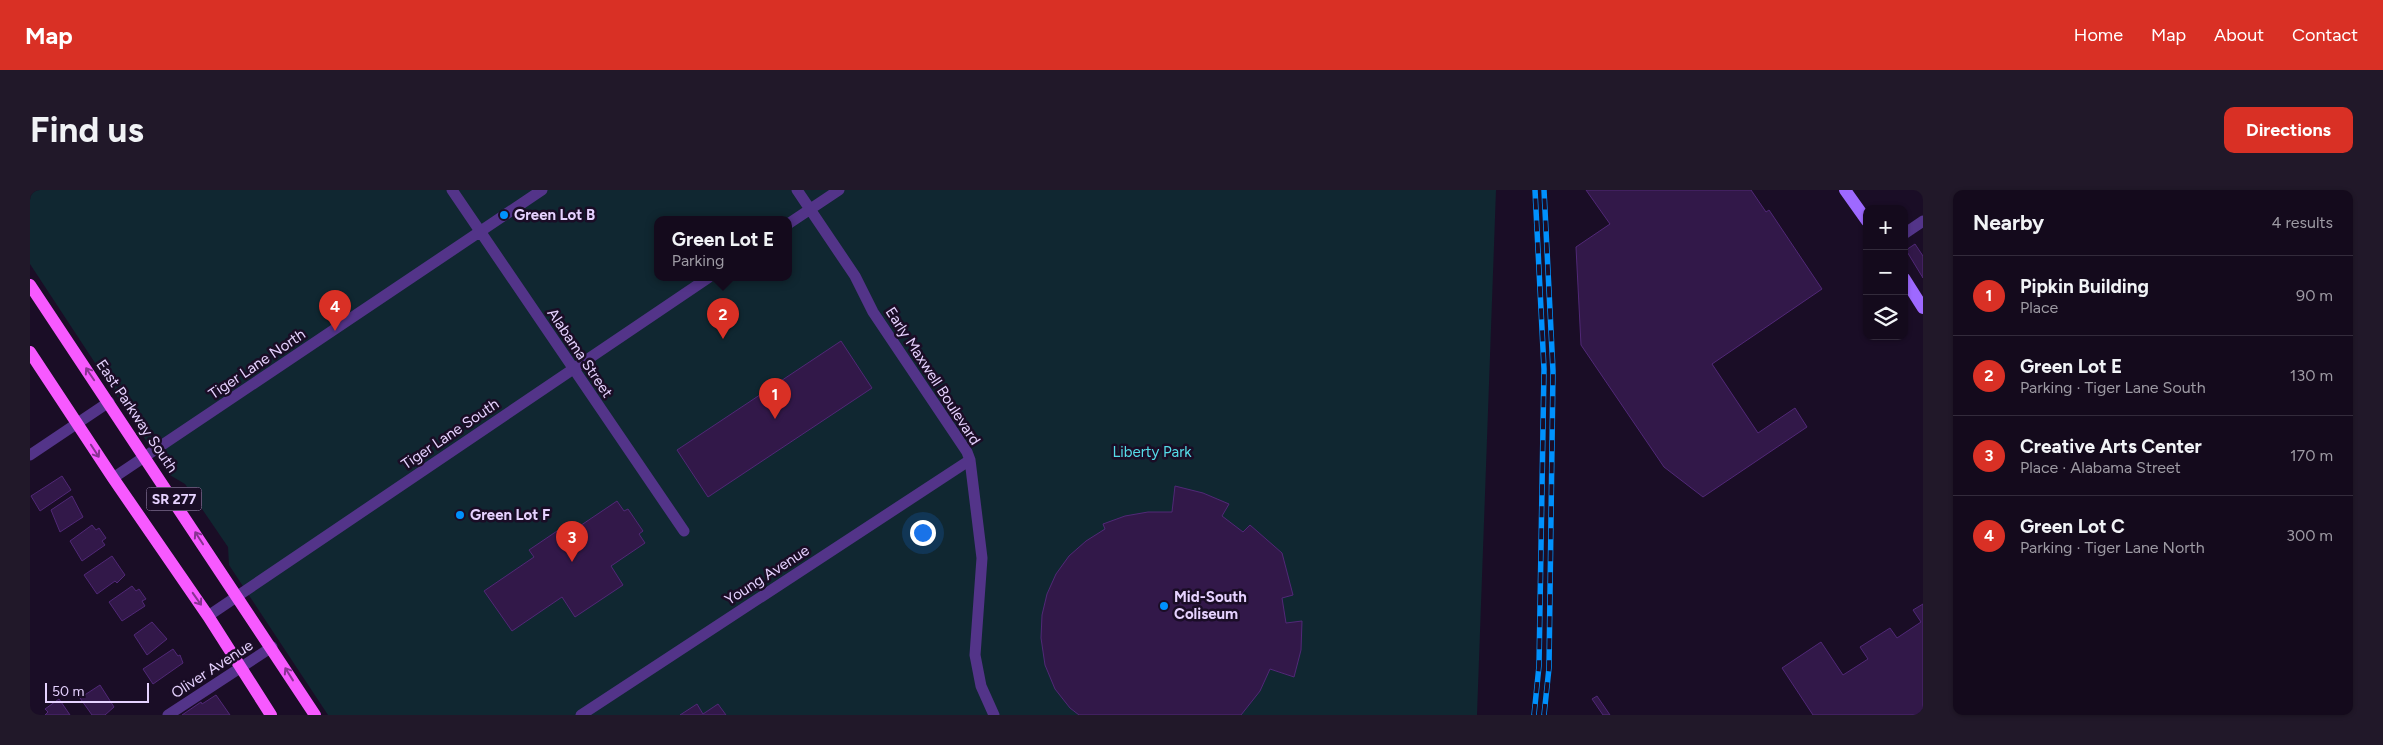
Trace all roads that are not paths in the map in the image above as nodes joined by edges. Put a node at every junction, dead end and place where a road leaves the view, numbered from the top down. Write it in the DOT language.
graph roads {
  1 [pos="452,190"];
  2 [pos="542,190"];
  3 [pos="797,190"];
  4 [pos="839,190"];
  5 [pos="1846,190"];
  6 [pos="811,209"];
  7 [pos="1863,215"];
  8 [pos="792,221"];
  9 [pos="1923,221"];
  10 [pos="1908,231"];
  11 [pos="480,232"];
  12 [pos="704,281"];
  13 [pos="1908,284"];
  14 [pos="30,285"];
  15 [pos="1923,308"];
  16 [pos="30,352"];
  17 [pos="572,369"];
  18 [pos="109,402"];
  19 [pos="77,424"];
  20 [pos="30,455"];
  21 [pos="146,456"];
  22 [pos="970,460"];
  23 [pos="113,478"];
  24 [pos="684,531"];
  25 [pos="237,596"];
  26 [pos="208,616"];
  27 [pos="272,647"];
  28 [pos="241,668"];
  29 [pos="168,715"];
  30 [pos="271,715"];
  31 [pos="315,715"];
  32 [pos="581,715"];
  33 [pos="994,715"];
  1 -- 11 [label="street, Alabama Street"];
  2 -- 11 [label="street, Tiger Lane North"];
  3 -- 6 [label="street, Early Maxwell Boulevard"];
  4 -- 6 [label="street"];
  5 -- 7 [label="main road"];
  6 -- 8 [label="street"];
  6 -- 22 [label="street, Early Maxwell Boulevard"];
  9 -- 10 [label="street"];
  11 -- 17 [label="street, Alabama Street"];
  11 -- 21 [label="street, Tiger Lane North"];
  12 -- 17 [label="street, Tiger Lane South"];
  13 -- 15 [label="main road"];
  18 -- 14 [label="main road, East Parkway South / SR 277, one-way"];
  16 -- 19 [label="main road, SR 277"];
  17 -- 24 [label="street, Alabama Street"];
  17 -- 25 [label="street, Tiger Lane South"];
  18 -- 19 [label="street"];
  18 -- 21 [label="main road, East Parkway South / SR 277"];
  19 -- 20 [label="street"];
  19 -- 23 [label="main road, SR 277, one-way"];
  21 -- 23 [label="street, Tiger Lane North"];
  25 -- 21 [label="main road, East Parkway South / SR 277, one-way"];
  22 -- 32 [label="street, Young Avenue"];
  22 -- 33 [label="street, Early Maxwell Boulevard"];
  23 -- 26 [label="main road, SR 277, one-way"];
  25 -- 26 [label="street, Tiger Lane South"];
  25 -- 27 [label="main road, East Parkway South / SR 277"];
  26 -- 28 [label="main road, SR 277"];
  27 -- 28 [label="street, Oliver Avenue"];
  31 -- 27 [label="main road, East Parkway South / SR 277, one-way"];
  28 -- 29 [label="street, Oliver Avenue"];
  28 -- 30 [label="main road, SR 277"];
}
